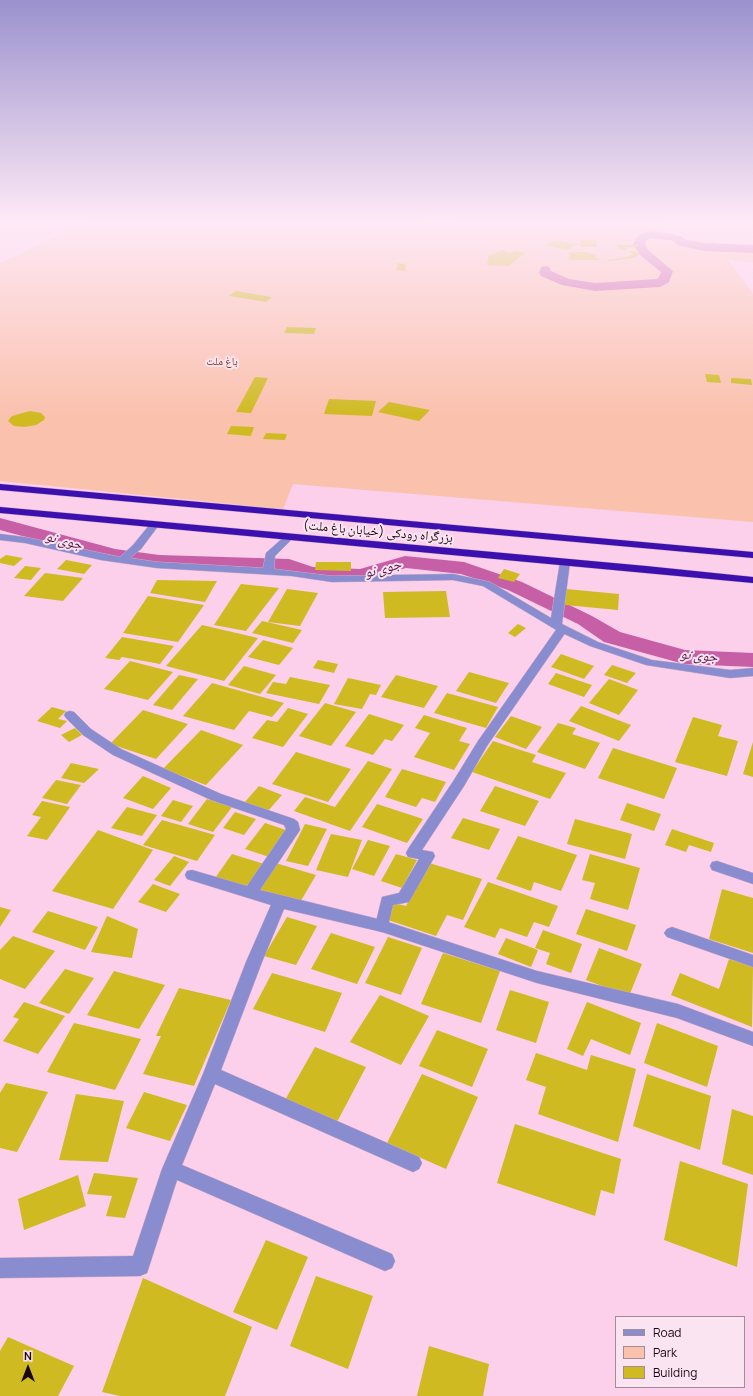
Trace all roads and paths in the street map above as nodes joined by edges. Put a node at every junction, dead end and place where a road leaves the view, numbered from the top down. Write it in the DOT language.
graph roads {
  1 [pos="0,487"];
  2 [pos="0,510"];
  3 [pos="154,525"];
  4 [pos="0,537"];
  5 [pos="289,537"];
  6 [pos="753,555"];
  7 [pos="123,559"];
  8 [pos="566,562"];
  9 [pos="269,564"];
  10 [pos="753,580"];
  11 [pos="559,627"];
  12 [pos="753,672"];
  13 [pos="70,715"];
  14 [pos="717,866"];
  15 [pos="192,875"];
  16 [pos="753,879"];
  17 [pos="250,893"];
  18 [pos="280,902"];
  19 [pos="382,926"];
  20 [pos="672,933"];
  21 [pos="753,961"];
  22 [pos="753,1039"];
  23 [pos="211,1074"];
  24 [pos="413,1163"];
  25 [pos="171,1169"];
  26 [pos="385,1261"];
  27 [pos="0,1268"];
  1 -- 6 [label="highway, بزرگراه رودکی (خیابان باغ ملت)"];
  2 -- 3 [label="highway, بزرگراه رودکی (خیابان باغ ملت)"];
  3 -- 5 [label="highway, بزرگراه رودکی (خیابان باغ ملت)"];
  3 -- 7 [label="street"];
  4 -- 7 [label="street"];
  5 -- 8 [label="highway, بزرگراه رودکی (خیابان باغ ملت)"];
  5 -- 9 [label="street"];
  7 -- 9 [label="street"];
  8 -- 10 [label="highway, بزرگراه رودکی (خیابان باغ ملت)"];
  8 -- 11 [label="street"];
  9 -- 11 [label="street"];
  11 -- 12 [label="street"];
  11 -- 19 [label="street"];
  13 -- 17 [label="street"];
  14 -- 16 [label="street"];
  15 -- 17 [label="street"];
  17 -- 18 [label="street"];
  18 -- 19 [label="street"];
  18 -- 23 [label="street"];
  19 -- 22 [label="street"];
  20 -- 21 [label="street"];
  23 -- 24 [label="street"];
  23 -- 25 [label="street"];
  25 -- 26 [label="street"];
  25 -- 27 [label="street"];
}
